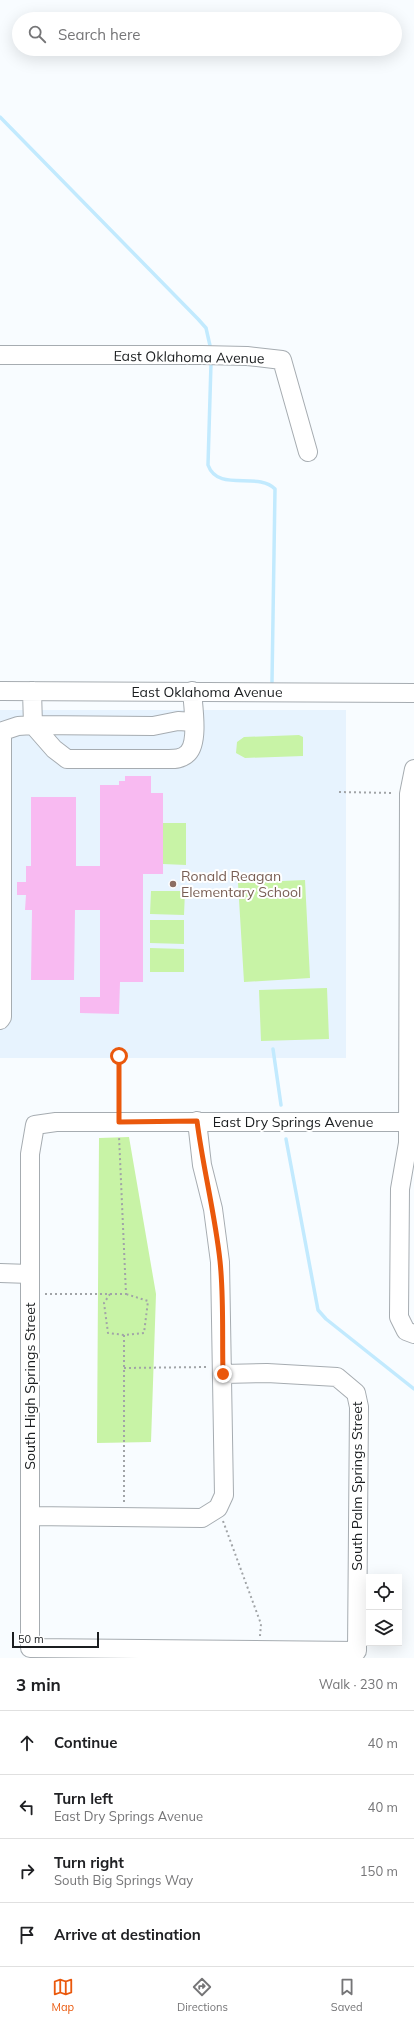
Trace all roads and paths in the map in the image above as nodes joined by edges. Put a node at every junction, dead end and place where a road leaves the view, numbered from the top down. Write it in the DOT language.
graph roads {
  1 [pos="0,355"];
  2 [pos="308,452"];
  3 [pos="0,691"];
  4 [pos="32,691"];
  5 [pos="192,692"];
  6 [pos="414,693"];
  7 [pos="194,722"];
  8 [pos="33,725"];
  9 [pos="1,732"];
  10 [pos="413,769"];
  11 [pos="338,792"];
  12 [pos="409,794"];
  13 [pos="0,1020"];
  14 [pos="119,1056"];
  15 [pos="197,1121"];
  16 [pos="119,1122"];
  17 [pos="408,1122"];
  18 [pos="35,1125"];
  19 [pos="0,1261"];
  20 [pos="30,1267"];
  21 [pos="0,1273"];
  22 [pos="30,1294"];
  23 [pos="110,1294"];
  24 [pos="126,1294"];
  25 [pos="410,1332"];
  26 [pos="124,1335"];
  27 [pos="124,1368"];
  28 [pos="223,1371"];
  29 [pos="218,1508"];
  30 [pos="30,1516"];
  31 [pos="125,1517"];
  32 [pos="261,1653"];
  1 -- 2 [label="street, East Oklahoma Avenue"];
  3 -- 4 [label="street, East Oklahoma Avenue"];
  4 -- 5 [label="street, East Oklahoma Avenue"];
  4 -- 8 [label="street"];
  5 -- 6 [label="street, East Oklahoma Avenue"];
  5 -- 7 [label="street"];
  7 -- 8 [label="street"];
  7 -- 8 [label="street"];
  8 -- 9 [label="street"];
  9 -- 13 [label="street"];
  10 -- 12 [label="street"];
  11 -- 12 [label="path"];
  12 -- 17 [label="street"];
  14 -- 16 [label="path"];
  15 -- 16 [label="street, East Dry Springs Avenue"];
  15 -- 17 [label="street, East Dry Springs Avenue"];
  15 -- 28 [label="street"];
  16 -- 18 [label="street, East Dry Springs Avenue"];
  16 -- 24 [label="path"];
  17 -- 25 [label="street"];
  18 -- 20 [label="street, South High Springs Street"];
  19 -- 20 [label="street"];
  20 -- 21 [label="street"];
  20 -- 22 [label="street, South High Springs Street"];
  22 -- 23 [label="path"];
  22 -- 30 [label="street, South High Springs Street"];
  23 -- 24 [label="path"];
  23 -- 26 [label="path"];
  24 -- 26 [label="path"];
  26 -- 27 [label="path"];
  27 -- 28 [label="path"];
  27 -- 31 [label="path"];
  28 -- 29 [label="street"];
  28 -- 32 [label="street, South Palm Springs Street"];
  29 -- 31 [label="street"];
  29 -- 32 [label="path"];
  30 -- 31 [label="street"];
  30 -- 32 [label="street, South High Springs Street"];
}
